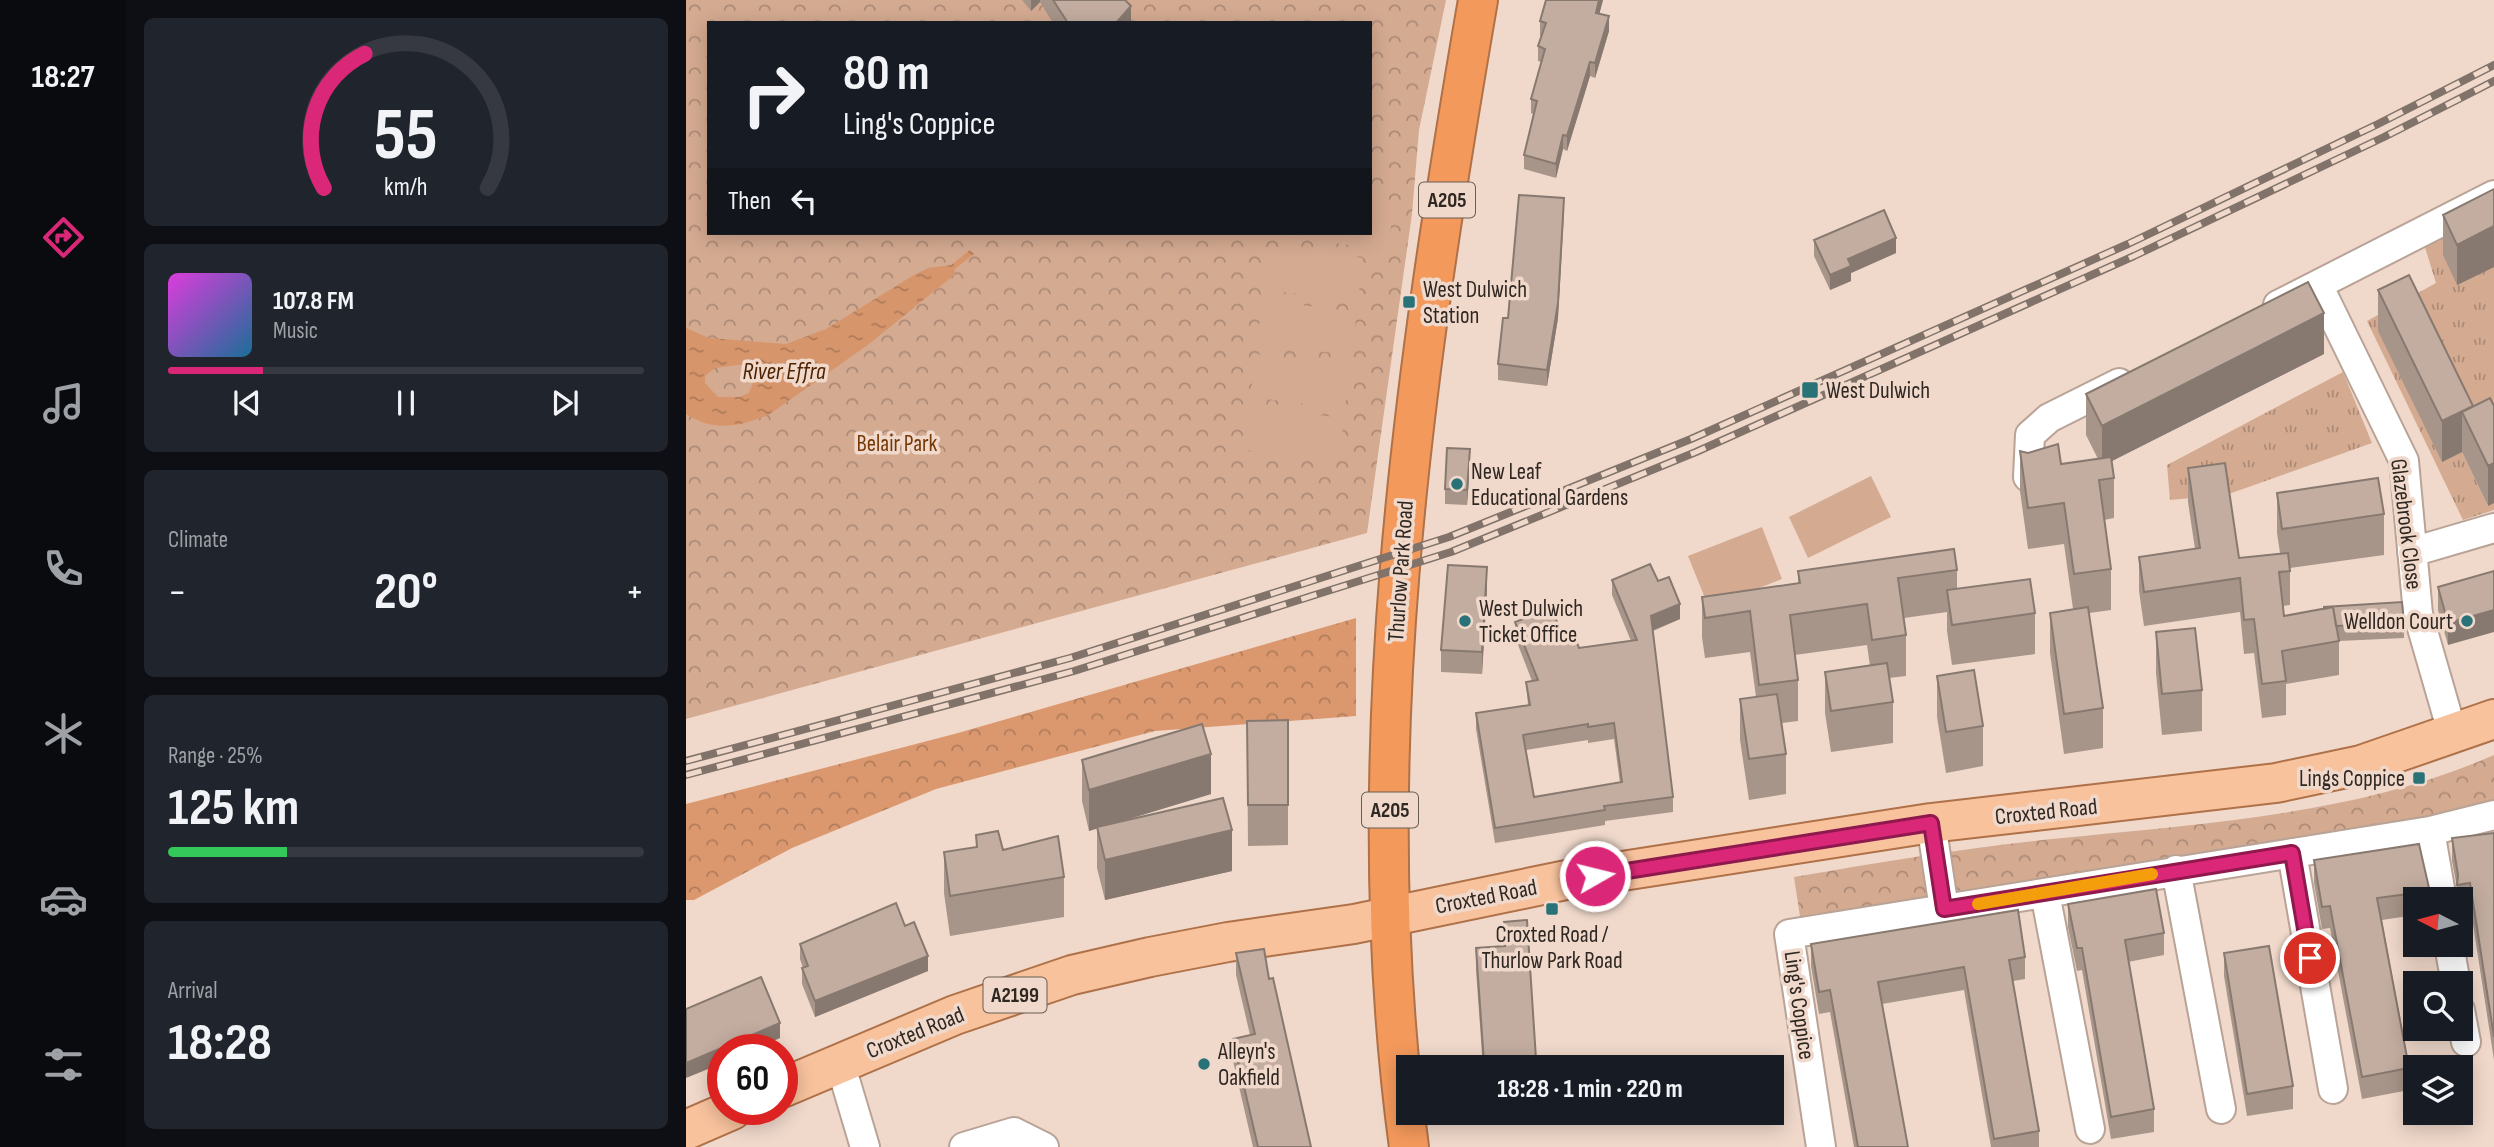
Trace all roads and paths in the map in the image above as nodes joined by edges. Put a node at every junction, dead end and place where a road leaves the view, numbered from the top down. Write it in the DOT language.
graph roads {
  1 [pos="1478,0"];
  2 [pos="2494,195"];
  3 [pos="2318,285"];
  4 [pos="2257,315"];
  5 [pos="2147,370"];
  6 [pos="2028,477"];
  7 [pos="2494,528"];
  8 [pos="2412,552"];
  9 [pos="2494,719"];
  10 [pos="2453,735"];
  11 [pos="2494,815"];
  12 [pos="1931,823"];
  13 [pos="2430,831"];
  14 [pos="2292,853"];
  15 [pos="2176,870"];
  16 [pos="2440,887"];
  17 [pos="2045,893"];
  18 [pos="1944,909"];
  19 [pos="1390,915"];
  20 [pos="840,1063"];
  21 [pos="798,1081"];
  22 [pos="2333,1088"];
  23 [pos="2221,1108"];
  24 [pos="707,1121"];
  25 [pos="2090,1129"];
  26 [pos="686,1130"];
  27 [pos="1036,1142"];
  28 [pos="865,1147"];
  29 [pos="964,1147"];
  30 [pos="1409,1147"];
  31 [pos="1821,1147"];
  1 -- 19 [label="highway, Thurlow Park Road / A205"];
  2 -- 3 [label="street"];
  3 -- 4 [label="street"];
  3 -- 8 [label="street, Glazebrook Close"];
  5 -- 6 [label="street"];
  7 -- 8 [label="street"];
  8 -- 10 [label="street, Glazebrook Close"];
  9 -- 10 [label="main road, Croxted Road / A2199"];
  10 -- 12 [label="main road, Croxted Road / A2199"];
  11 -- 13 [label="street, Ling's Coppice"];
  12 -- 18 [label="street"];
  12 -- 19 [label="main road, Croxted Road / A2199"];
  13 -- 14 [label="street, Ling's Coppice"];
  13 -- 16 [label="street"];
  14 -- 15 [label="street, Ling's Coppice"];
  14 -- 22 [label="street"];
  15 -- 17 [label="street, Ling's Coppice"];
  15 -- 23 [label="street"];
  17 -- 18 [label="street, Ling's Coppice"];
  17 -- 25 [label="street"];
  18 -- 31 [label="street, Ling's Coppice"];
  19 -- 20 [label="main road, Croxted Road / A2199"];
  19 -- 30 [label="highway, Thurlow Park Road / A205"];
  20 -- 21 [label="main road, Croxted Road / A2199"];
  20 -- 28 [label="street"];
  24 -- 26 [label="main road"];
  27 -- 29 [label="street"];
}
